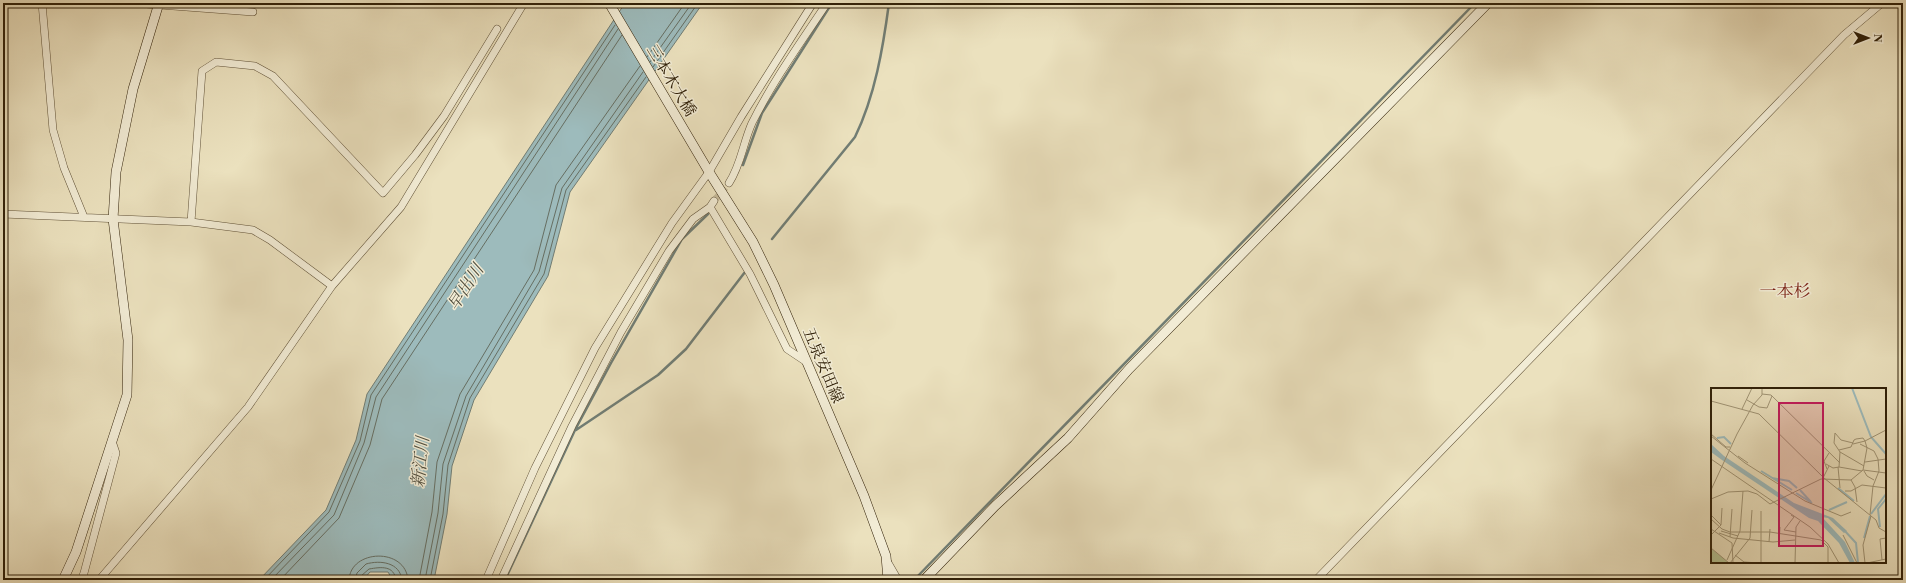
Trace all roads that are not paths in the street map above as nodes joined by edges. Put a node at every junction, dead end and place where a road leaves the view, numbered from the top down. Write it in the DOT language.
graph roads {
  1 [pos="42,3"];
  2 [pos="133,3"];
  3 [pos="524,3"];
  4 [pos="608,3"];
  5 [pos="813,3"];
  6 [pos="827,3"];
  7 [pos="1488,3"];
  8 [pos="1882,3"];
  9 [pos="159,4"];
  10 [pos="253,12"];
  11 [pos="497,29"];
  12 [pos="708,170"];
  13 [pos="729,183"];
  14 [pos="3,214"];
  15 [pos="84,217"];
  16 [pos="113,219"];
  17 [pos="191,222"];
  18 [pos="332,286"];
  19 [pos="805,361"];
  20 [pos="112,441"];
  21 [pos="886,561"];
  22 [pos="63,580"];
  23 [pos="81,580"];
  24 [pos="99,580"];
  25 [pos="486,580"];
  26 [pos="501,580"];
  27 [pos="888,580"];
  28 [pos="898,580"];
  29 [pos="924,580"];
  30 [pos="1316,580"];
  1 -- 15 [label="street"];
  2 -- 9 [label="street"];
  3 -- 18 [label="street"];
  4 -- 12 [label="street, 三本木大橋"];
  5 -- 12 [label="street"];
  6 -- 13 [label="street"];
  7 -- 29 [label="street"];
  8 -- 30 [label="street"];
  9 -- 10 [label="street"];
  9 -- 16 [label="street"];
  11 -- 17 [label="street"];
  12 -- 19 [label="street, 五泉安田線"];
  12 -- 25 [label="street"];
  14 -- 15 [label="street"];
  15 -- 16 [label="street"];
  16 -- 17 [label="street"];
  16 -- 20 [label="street"];
  17 -- 18 [label="street"];
  18 -- 24 [label="street"];
  19 -- 21 [label="street, 五泉安田線"];
  19 -- 26 [label="street"];
  20 -- 22 [label="street"];
  20 -- 23 [label="street"];
  21 -- 27 [label="street, 五泉安田線"];
  21 -- 28 [label="street"];
}
